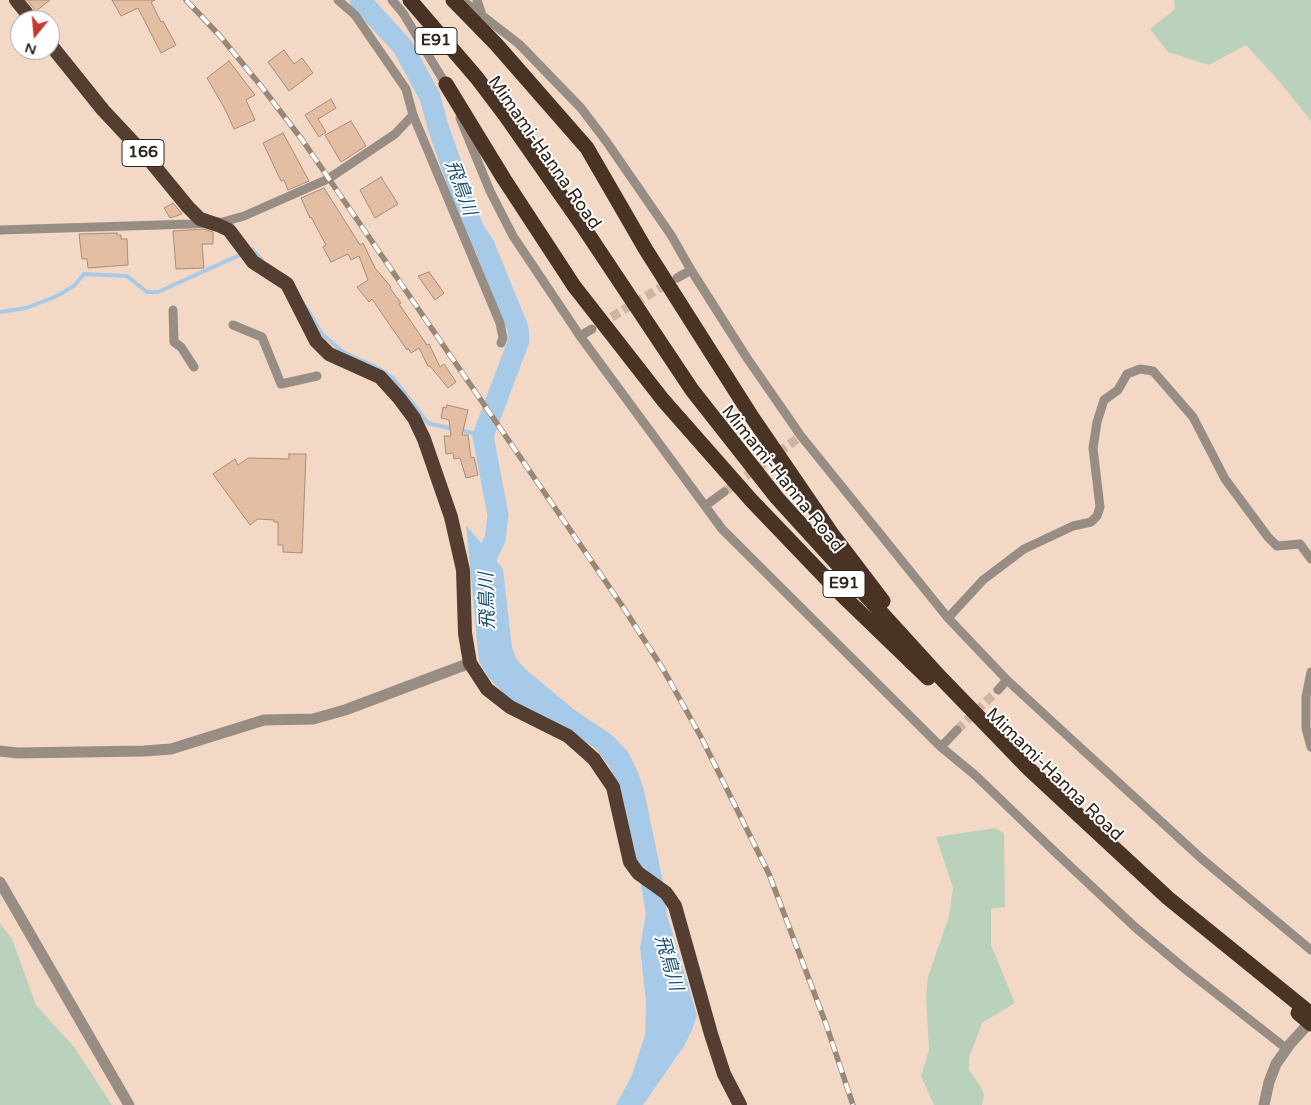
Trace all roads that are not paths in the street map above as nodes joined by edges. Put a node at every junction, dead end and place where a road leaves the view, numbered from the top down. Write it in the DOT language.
graph roads {
  1 [pos="16,0"];
  2 [pos="338,0"];
  3 [pos="392,0"];
  4 [pos="401,0"];
  5 [pos="410,0"];
  6 [pos="453,0"];
  7 [pos="462,0"];
  8 [pos="477,0"];
  9 [pos="24,10"];
  10 [pos="482,16"];
  11 [pos="60,56"];
  12 [pos="474,80"];
  13 [pos="446,84"];
  14 [pos="413,115"];
  15 [pos="208,221"];
  16 [pos="0,230"];
  17 [pos="691,270"];
  18 [pos="677,278"];
  19 [pos="173,310"];
  20 [pos="233,326"];
  21 [pos="592,329"];
  22 [pos="580,336"];
  23 [pos="501,344"];
  24 [pos="194,367"];
  25 [pos="317,376"];
  26 [pos="724,492"];
  27 [pos="705,506"];
  28 [pos="1311,559"];
  29 [pos="948,618"];
  30 [pos="470,663"];
  31 [pos="1311,672"];
  32 [pos="936,679"];
  33 [pos="1007,680"];
  34 [pos="998,690"];
  35 [pos="957,730"];
  36 [pos="1311,746"];
  37 [pos="940,747"];
  38 [pos="0,751"];
  39 [pos="0,882"];
  40 [pos="1311,950"];
  41 [pos="1307,1016"];
  42 [pos="1287,1048"];
  43 [pos="129,1105"];
  44 [pos="740,1105"];
  45 [pos="1264,1105"];
  1 -- 9 [label="highway"];
  2 -- 14 [label="street"];
  3 -- 13 [label="street"];
  4 -- 12 [label="highway, Mimami-Hanna Road / E91"];
  5 -- 12 [label="highway, Mimami-Hanna Road / E91"];
  6 -- 32 [label="highway"];
  7 -- 10 [label="street"];
  8 -- 10 [label="street"];
  10 -- 17 [label="street"];
  11 -- 15 [label="highway, 166"];
  12 -- 32 [label="highway, Mimami-Hanna Road / E91"];
  13 -- 22 [label="street"];
  13 -- 32 [label="highway"];
  14 -- 15 [label="street"];
  14 -- 23 [label="street"];
  15 -- 16 [label="street"];
  15 -- 30 [label="highway, 166"];
  17 -- 18 [label="street"];
  17 -- 29 [label="street"];
  19 -- 24 [label="street"];
  20 -- 25 [label="street"];
  21 -- 22 [label="street"];
  22 -- 27 [label="street"];
  26 -- 27 [label="street"];
  27 -- 37 [label="street"];
  28 -- 29 [label="street"];
  29 -- 33 [label="street"];
  30 -- 38 [label="street"];
  30 -- 44 [label="highway, 166"];
  31 -- 36 [label="street"];
  32 -- 41 [label="highway, Mimami-Hanna Road / E91"];
  33 -- 34 [label="street"];
  33 -- 40 [label="street"];
  35 -- 37 [label="street"];
  37 -- 42 [label="street"];
  39 -- 43 [label="street"];
  41 -- 42 [label="street"];
  42 -- 45 [label="street"];
}
